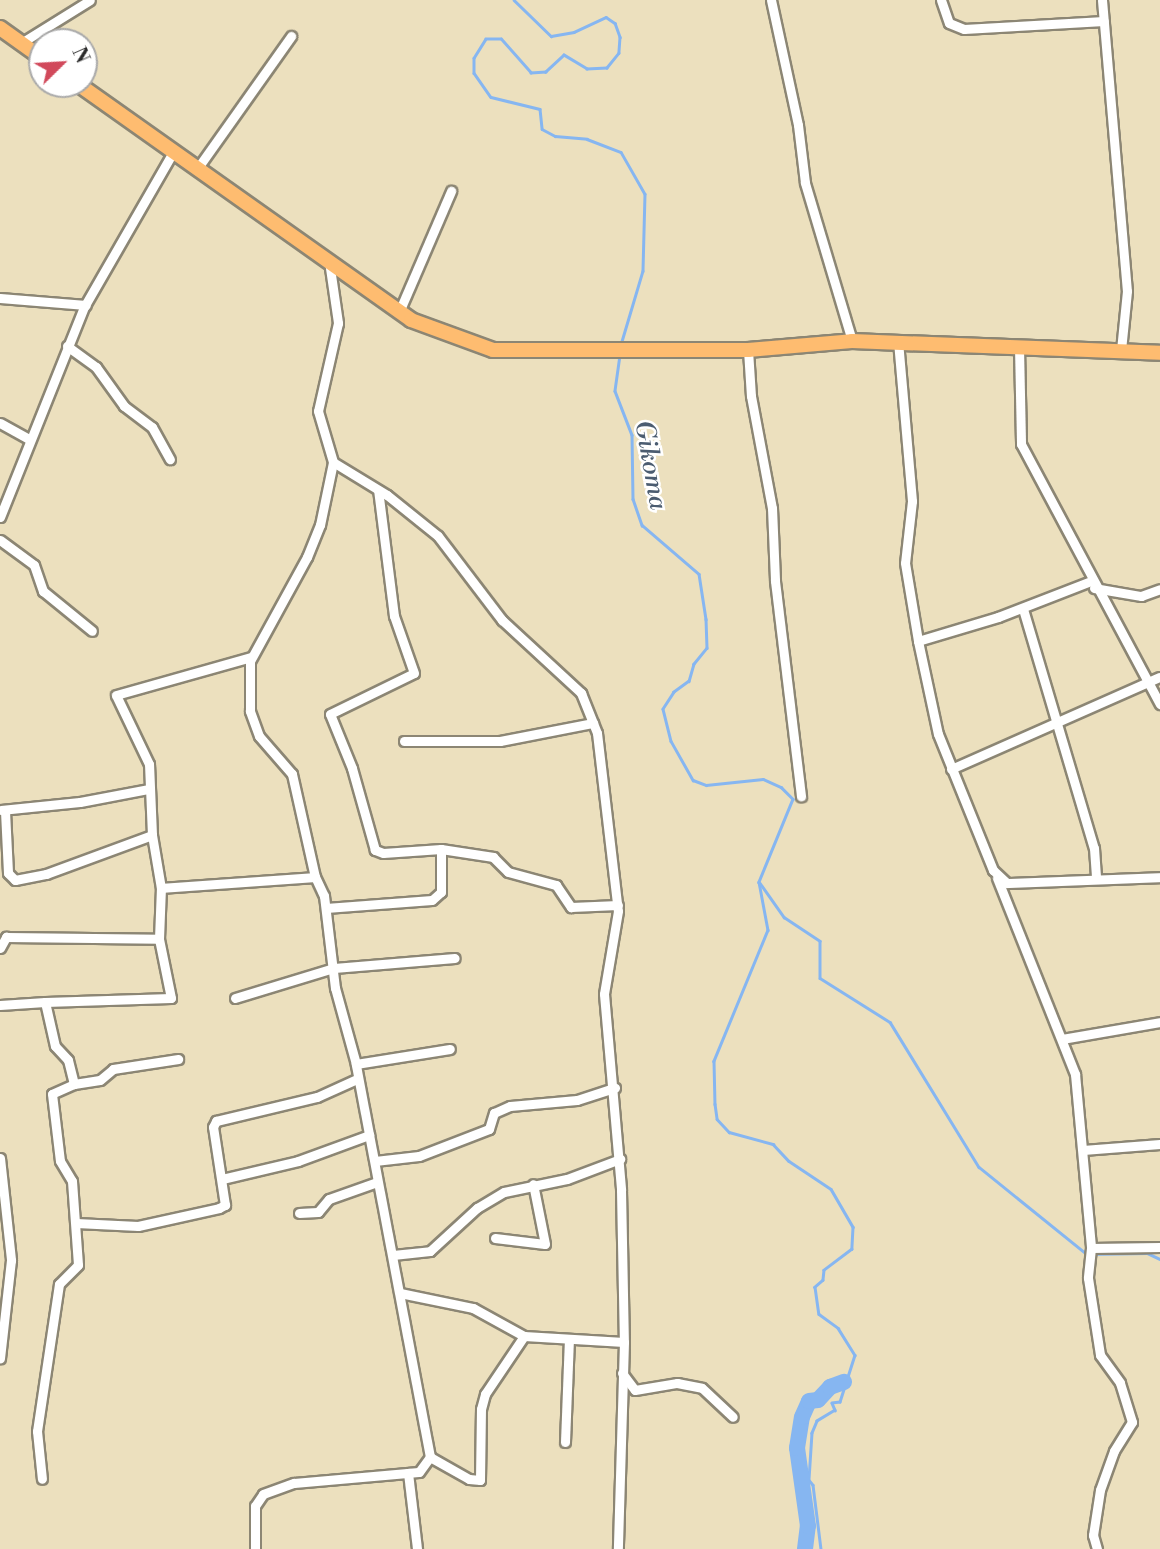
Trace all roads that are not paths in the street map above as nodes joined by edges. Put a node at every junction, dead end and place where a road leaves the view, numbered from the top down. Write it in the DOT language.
graph roads {
  1 [pos="90,0"];
  2 [pos="771,0"];
  3 [pos="941,0"];
  4 [pos="1102,0"];
  5 [pos="1104,21"];
  6 [pos="0,28"];
  7 [pos="292,36"];
  8 [pos="21,43"];
  9 [pos="28,48"];
  10 [pos="98,98"];
  11 [pos="173,152"];
  12 [pos="197,169"];
  13 [pos="451,191"];
  14 [pos="328,261"];
  15 [pos="0,298"];
  16 [pos="86,305"];
  17 [pos="399,312"];
  18 [pos="852,341"];
  19 [pos="898,341"];
  20 [pos="67,346"];
  21 [pos="1019,347"];
  22 [pos="748,350"];
  23 [pos="1121,350"];
  24 [pos="1160,353"];
  25 [pos="0,423"];
  26 [pos="29,439"];
  27 [pos="170,459"];
  28 [pos="333,463"];
  29 [pos="378,490"];
  30 [pos="0,517"];
  31 [pos="0,540"];
  32 [pos="1093,584"];
  33 [pos="1160,589"];
  34 [pos="1023,609"];
  35 [pos="92,631"];
  36 [pos="918,641"];
  37 [pos="251,657"];
  38 [pos="1160,677"];
  39 [pos="1148,682"];
  40 [pos="1160,704"];
  41 [pos="1059,722"];
  42 [pos="593,723"];
  43 [pos="404,741"];
  44 [pos="951,769"];
  45 [pos="148,789"];
  46 [pos="801,796"];
  47 [pos="3,811"];
  48 [pos="152,835"];
  49 [pos="441,849"];
  50 [pos="315,877"];
  51 [pos="997,877"];
  52 [pos="1160,877"];
  53 [pos="1096,878"];
  54 [pos="161,888"];
  55 [pos="618,905"];
  56 [pos="327,908"];
  57 [pos="159,939"];
  58 [pos="0,948"];
  59 [pos="454,958"];
  60 [pos="334,968"];
  61 [pos="235,998"];
  62 [pos="45,1002"];
  63 [pos="0,1005"];
  64 [pos="1160,1022"];
  65 [pos="1062,1039"];
  66 [pos="450,1049"];
  67 [pos="178,1059"];
  68 [pos="356,1064"];
  69 [pos="357,1079"];
  70 [pos="74,1084"];
  71 [pos="615,1088"];
  72 [pos="369,1135"];
  73 [pos="1160,1144"];
  74 [pos="1083,1150"];
  75 [pos="0,1158"];
  76 [pos="620,1159"];
  77 [pos="375,1161"];
  78 [pos="222,1179"];
  79 [pos="377,1182"];
  80 [pos="533,1184"];
  81 [pos="299,1213"];
  82 [pos="76,1223"];
  83 [pos="5,1236"];
  84 [pos="495,1238"];
  85 [pos="1160,1247"];
  86 [pos="1091,1248"];
  87 [pos="393,1255"];
  88 [pos="400,1293"];
  89 [pos="524,1336"];
  90 [pos="569,1339"];
  91 [pos="624,1342"];
  92 [pos="0,1358"];
  93 [pos="622,1371"];
  94 [pos="733,1417"];
  95 [pos="565,1442"];
  96 [pos="430,1457"];
  97 [pos="408,1473"];
  98 [pos="41,1479"];
  99 [pos="255,1549"];
  100 [pos="417,1549"];
  101 [pos="618,1549"];
  102 [pos="1097,1549"];
  1 -- 8 [label="street"];
  2 -- 18 [label="street"];
  3 -- 5 [label="street"];
  4 -- 5 [label="street"];
  5 -- 23 [label="street"];
  6 -- 8 [label="main road"];
  7 -- 12 [label="street"];
  8 -- 9 [label="main road"];
  10 -- 11 [label="main road"];
  11 -- 12 [label="main road"];
  11 -- 16 [label="street"];
  12 -- 14 [label="main road"];
  13 -- 17 [label="street"];
  14 -- 17 [label="main road"];
  14 -- 28 [label="street"];
  15 -- 16 [label="street"];
  16 -- 20 [label="street"];
  17 -- 22 [label="main road"];
  18 -- 19 [label="main road"];
  18 -- 22 [label="main road"];
  19 -- 21 [label="main road"];
  19 -- 36 [label="street"];
  20 -- 26 [label="street"];
  20 -- 27 [label="street"];
  21 -- 23 [label="main road"];
  21 -- 32 [label="street"];
  22 -- 46 [label="street"];
  23 -- 24 [label="main road"];
  25 -- 26 [label="street"];
  26 -- 30 [label="street"];
  28 -- 29 [label="street"];
  28 -- 37 [label="street"];
  29 -- 42 [label="street"];
  29 -- 49 [label="street"];
  31 -- 35 [label="street"];
  32 -- 33 [label="street"];
  32 -- 34 [label="street"];
  32 -- 39 [label="street"];
  34 -- 36 [label="street"];
  34 -- 41 [label="street"];
  36 -- 44 [label="street"];
  37 -- 45 [label="street"];
  37 -- 50 [label="street"];
  38 -- 39 [label="street"];
  39 -- 40 [label="street"];
  39 -- 41 [label="street"];
  41 -- 44 [label="street"];
  41 -- 53 [label="street"];
  42 -- 43 [label="street"];
  42 -- 55 [label="street"];
  44 -- 51 [label="street"];
  45 -- 47 [label="street"];
  45 -- 48 [label="street"];
  47 -- 48 [label="street"];
  48 -- 54 [label="street"];
  49 -- 55 [label="street"];
  49 -- 56 [label="street"];
  50 -- 54 [label="street"];
  50 -- 56 [label="street"];
  51 -- 53 [label="street"];
  51 -- 65 [label="street"];
  52 -- 53 [label="street"];
  54 -- 57 [label="street"];
  55 -- 71 [label="street"];
  56 -- 60 [label="street"];
  57 -- 58 [label="street"];
  57 -- 62 [label="street"];
  59 -- 60 [label="street"];
  60 -- 61 [label="street"];
  60 -- 68 [label="street"];
  62 -- 63 [label="street"];
  62 -- 70 [label="street"];
  64 -- 65 [label="street"];
  65 -- 74 [label="street"];
  66 -- 68 [label="street"];
  67 -- 70 [label="street"];
  68 -- 69 [label="street"];
  69 -- 72 [label="street"];
  69 -- 78 [label="street"];
  70 -- 82 [label="street"];
  71 -- 76 [label="street"];
  71 -- 77 [label="street"];
  72 -- 77 [label="street"];
  72 -- 78 [label="street"];
  73 -- 74 [label="street"];
  74 -- 86 [label="street"];
  75 -- 83 [label="street"];
  76 -- 80 [label="street"];
  76 -- 91 [label="street"];
  77 -- 79 [label="street"];
  78 -- 82 [label="street"];
  79 -- 81 [label="street"];
  79 -- 87 [label="street"];
  80 -- 84 [label="street"];
  80 -- 87 [label="street"];
  82 -- 98 [label="street"];
  83 -- 92 [label="street"];
  85 -- 86 [label="street"];
  86 -- 102 [label="street"];
  87 -- 88 [label="street"];
  88 -- 89 [label="street"];
  88 -- 96 [label="street"];
  89 -- 90 [label="street"];
  89 -- 96 [label="street"];
  90 -- 91 [label="street"];
  90 -- 95 [label="street"];
  91 -- 93 [label="street"];
  93 -- 94 [label="street"];
  93 -- 101 [label="street"];
  96 -- 97 [label="street"];
  97 -- 99 [label="street"];
  97 -- 100 [label="street"];
}
